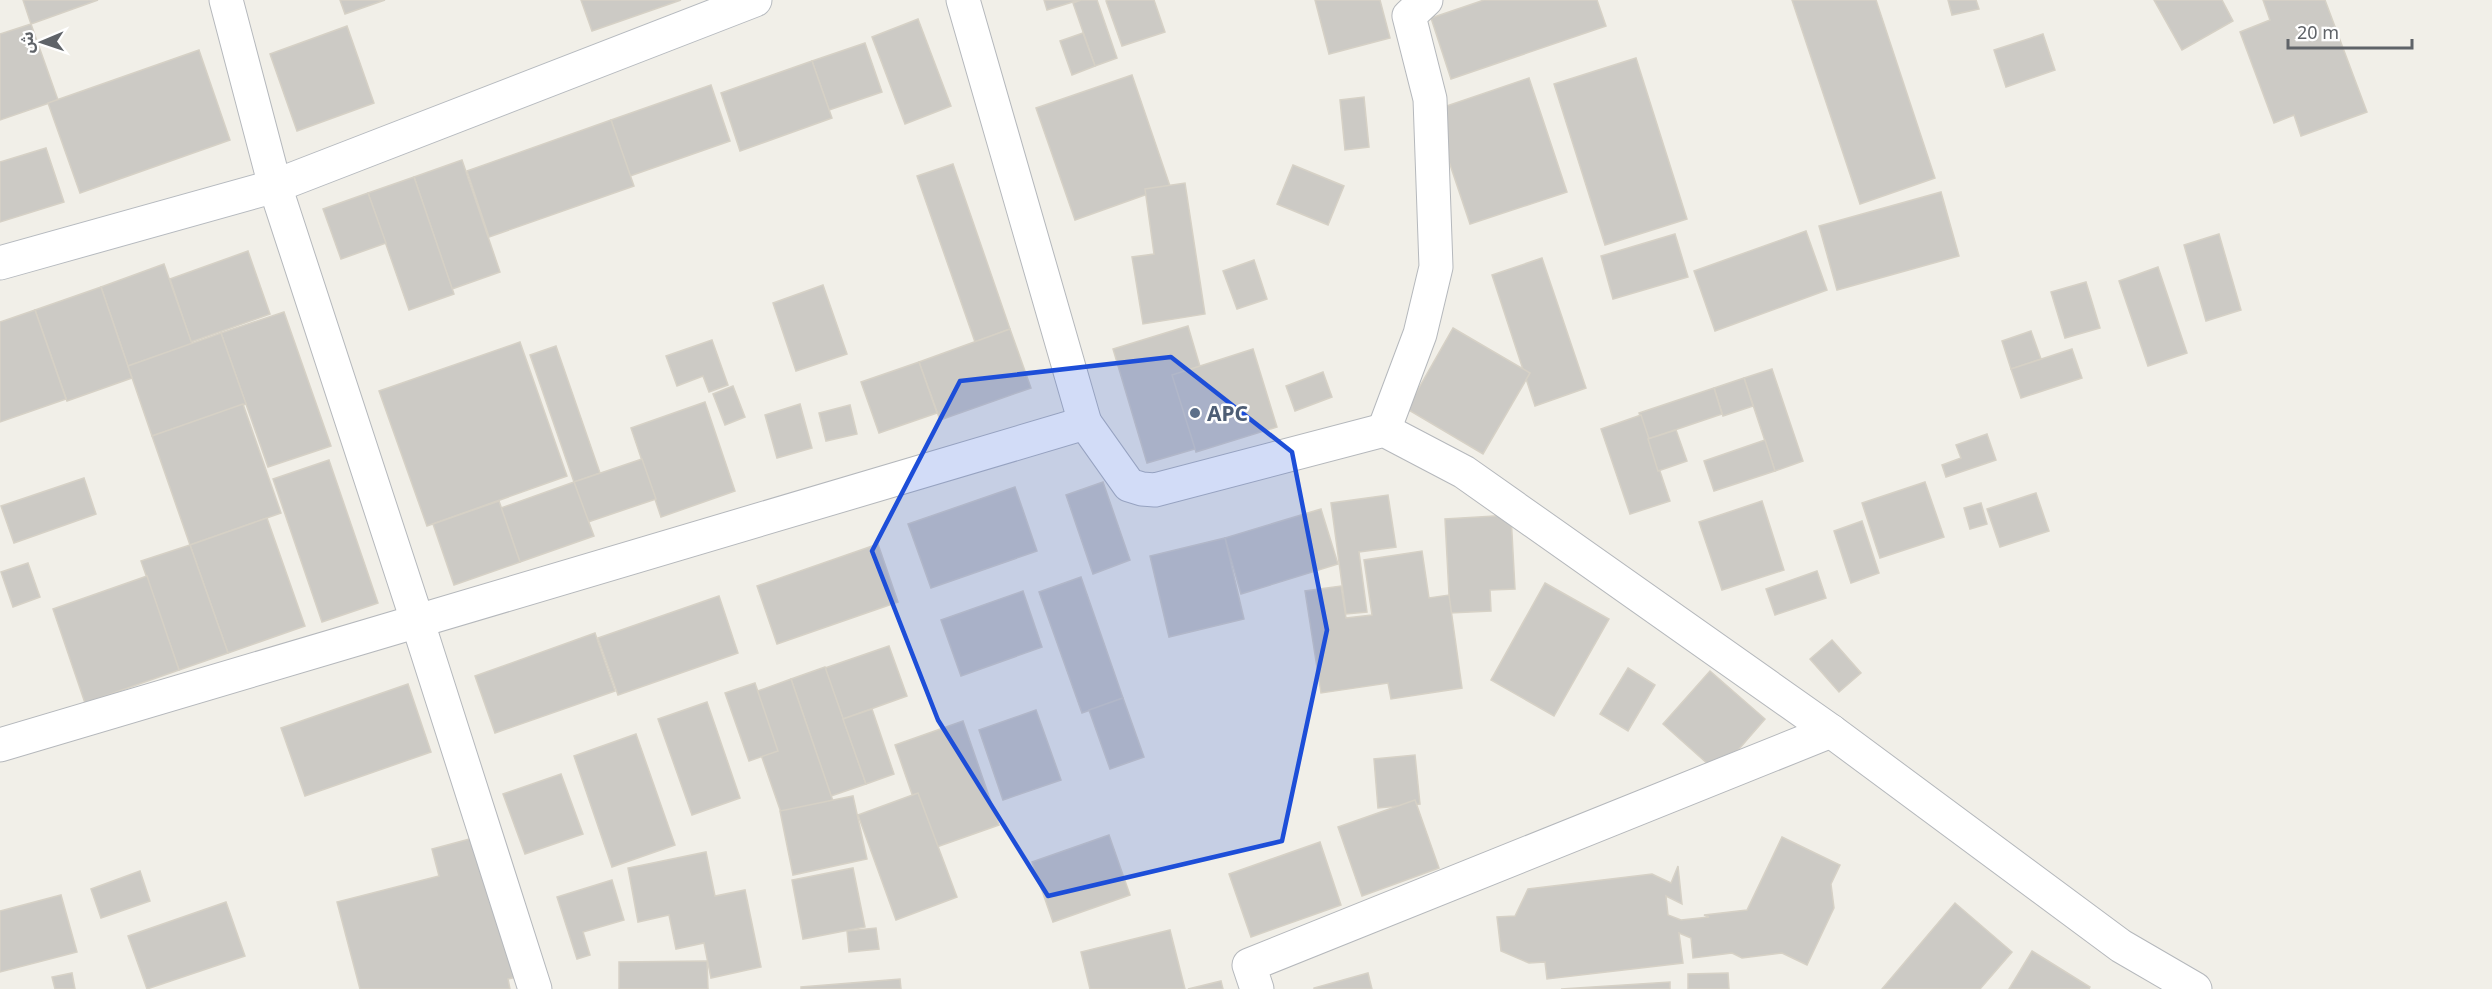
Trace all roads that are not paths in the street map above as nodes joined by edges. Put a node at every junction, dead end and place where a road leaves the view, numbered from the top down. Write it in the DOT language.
graph roads {
  1 [pos="226,0"];
  2 [pos="755,0"];
  3 [pos="963,0"];
  4 [pos="1411,5"];
  5 [pos="715,8"];
  6 [pos="275,186"];
  7 [pos="0,263"];
  8 [pos="1085,423"];
  9 [pos="1384,430"];
  10 [pos="417,620"];
  11 [pos="1831,731"];
  12 [pos="0,745"];
  13 [pos="535,989"];
  14 [pos="1257,989"];
  15 [pos="2195,989"];
  1 -- 6 [label="street"];
  2 -- 5 [label="street"];
  3 -- 8 [label="street"];
  4 -- 9 [label="street"];
  5 -- 6 [label="street"];
  6 -- 7 [label="street"];
  6 -- 10 [label="street"];
  8 -- 9 [label="street"];
  8 -- 10 [label="street"];
  9 -- 11 [label="street"];
  10 -- 12 [label="street"];
  10 -- 13 [label="street"];
  11 -- 14 [label="street"];
  11 -- 15 [label="street"];
}
